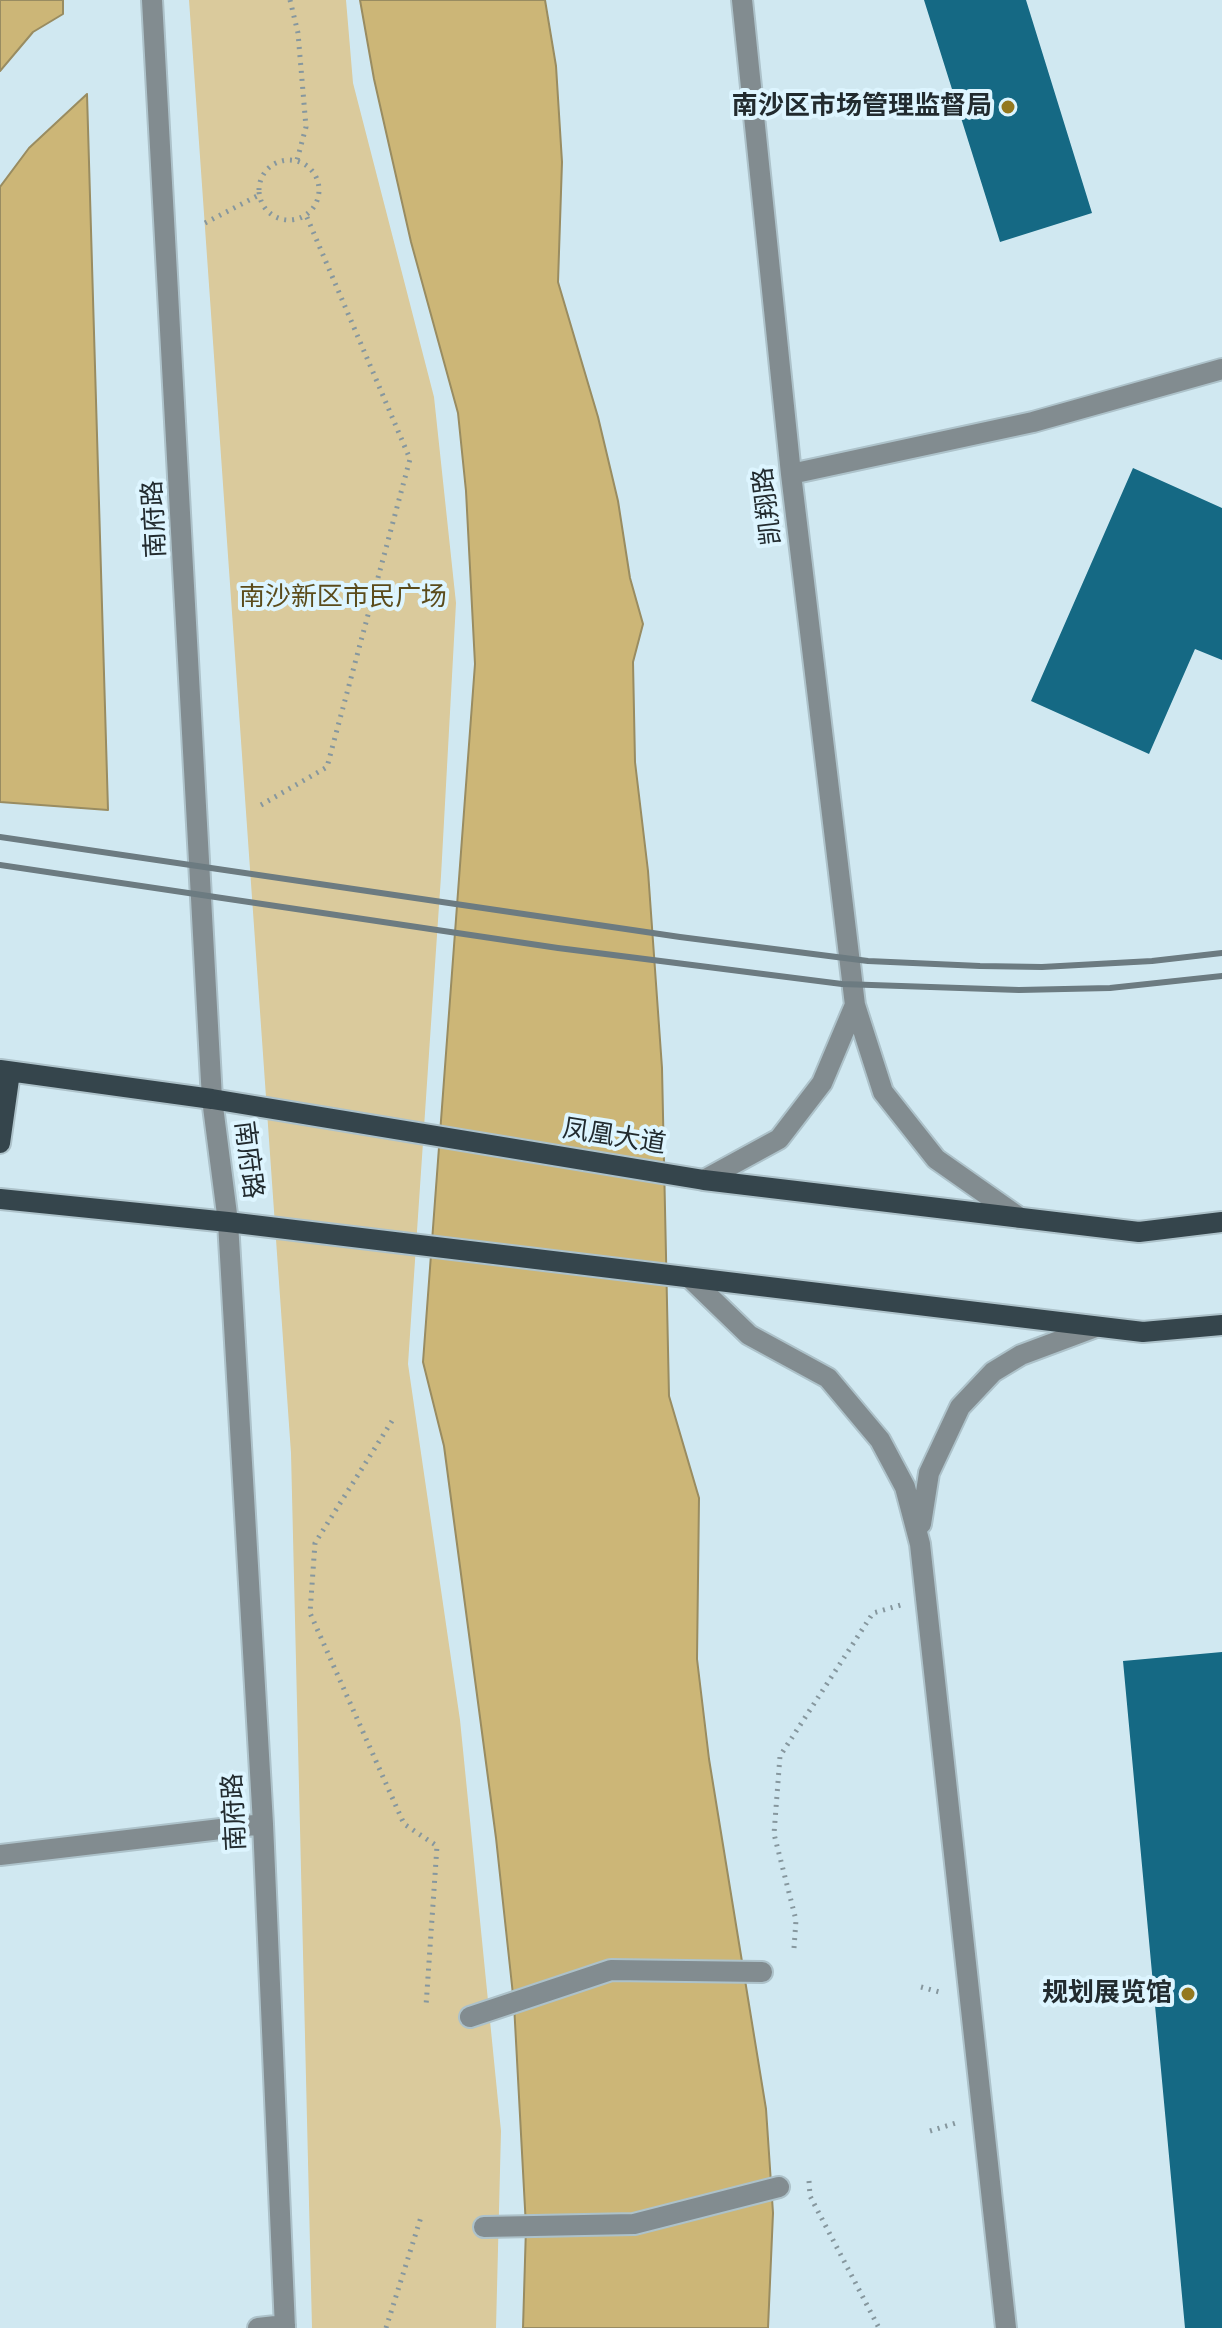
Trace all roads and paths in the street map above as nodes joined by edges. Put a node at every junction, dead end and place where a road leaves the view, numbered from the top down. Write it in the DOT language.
graph roads {
  1 [pos="152,0"];
  2 [pos="290,0"];
  3 [pos="742,0"];
  4 [pos="297,160"];
  5 [pos="259,195"];
  6 [pos="306,215"];
  7 [pos="205,223"];
  8 [pos="1222,369"];
  9 [pos="791,474"];
  10 [pos="261,805"];
  11 [pos="855,1005"];
  12 [pos="5,1071"];
  13 [pos="212,1099"];
  14 [pos="0,1143"];
  15 [pos="704,1180"];
  16 [pos="0,1199"];
  17 [pos="1020,1218"];
  18 [pos="228,1222"];
  19 [pos="1222,1222"];
  20 [pos="690,1278"];
  21 [pos="1222,1325"];
  22 [pos="1096,1327"];
  23 [pos="392,1421"];
  24 [pos="920,1544"];
  25 [pos="925,1598"];
  26 [pos="263,1824"];
  27 [pos="0,1855"];
  28 [pos="794,1948"];
  29 [pos="762,1972"];
  30 [pos="426,2006"];
  31 [pos="470,2017"];
  32 [pos="809,2181"];
  33 [pos="779,2187"];
  34 [pos="421,2217"];
  35 [pos="484,2227"];
  36 [pos="285,2326"];
  37 [pos="258,2328"];
  38 [pos="386,2328"];
  39 [pos="879,2328"];
  40 [pos="1006,2328"];
  1 -- 13 [label="street, 南府路"];
  2 -- 4 [label="path"];
  3 -- 9 [label="street, 凯翔路"];
  4 -- 5 [label="path"];
  4 -- 6 [label="path"];
  5 -- 6 [label="path"];
  5 -- 7 [label="path"];
  6 -- 10 [label="path"];
  8 -- 9 [label="street"];
  9 -- 11 [label="street, 凯翔路"];
  11 -- 15 [label="street"];
  11 -- 17 [label="street, 凯翔路"];
  12 -- 13 [label="main road, 凤凰大道"];
  12 -- 14 [label="main road"];
  13 -- 15 [label="main road, 凤凰大道"];
  13 -- 18 [label="street, 南府路"];
  15 -- 17 [label="main road, 凤凰大道"];
  16 -- 18 [label="main road"];
  17 -- 19 [label="main road, 凤凰大道"];
  18 -- 20 [label="main road"];
  18 -- 26 [label="street, 南府路"];
  20 -- 22 [label="main road"];
  20 -- 24 [label="street"];
  21 -- 22 [label="main road"];
  22 -- 24 [label="street"];
  23 -- 30 [label="path"];
  24 -- 25 [label="street"];
  25 -- 28 [label="path"];
  25 -- 40 [label="street"];
  26 -- 27 [label="street"];
  26 -- 36 [label="street, 南府路"];
  29 -- 31 [label="street"];
  32 -- 39 [label="path"];
  33 -- 35 [label="street"];
  34 -- 38 [label="path"];
  36 -- 37 [label="street"];
}
